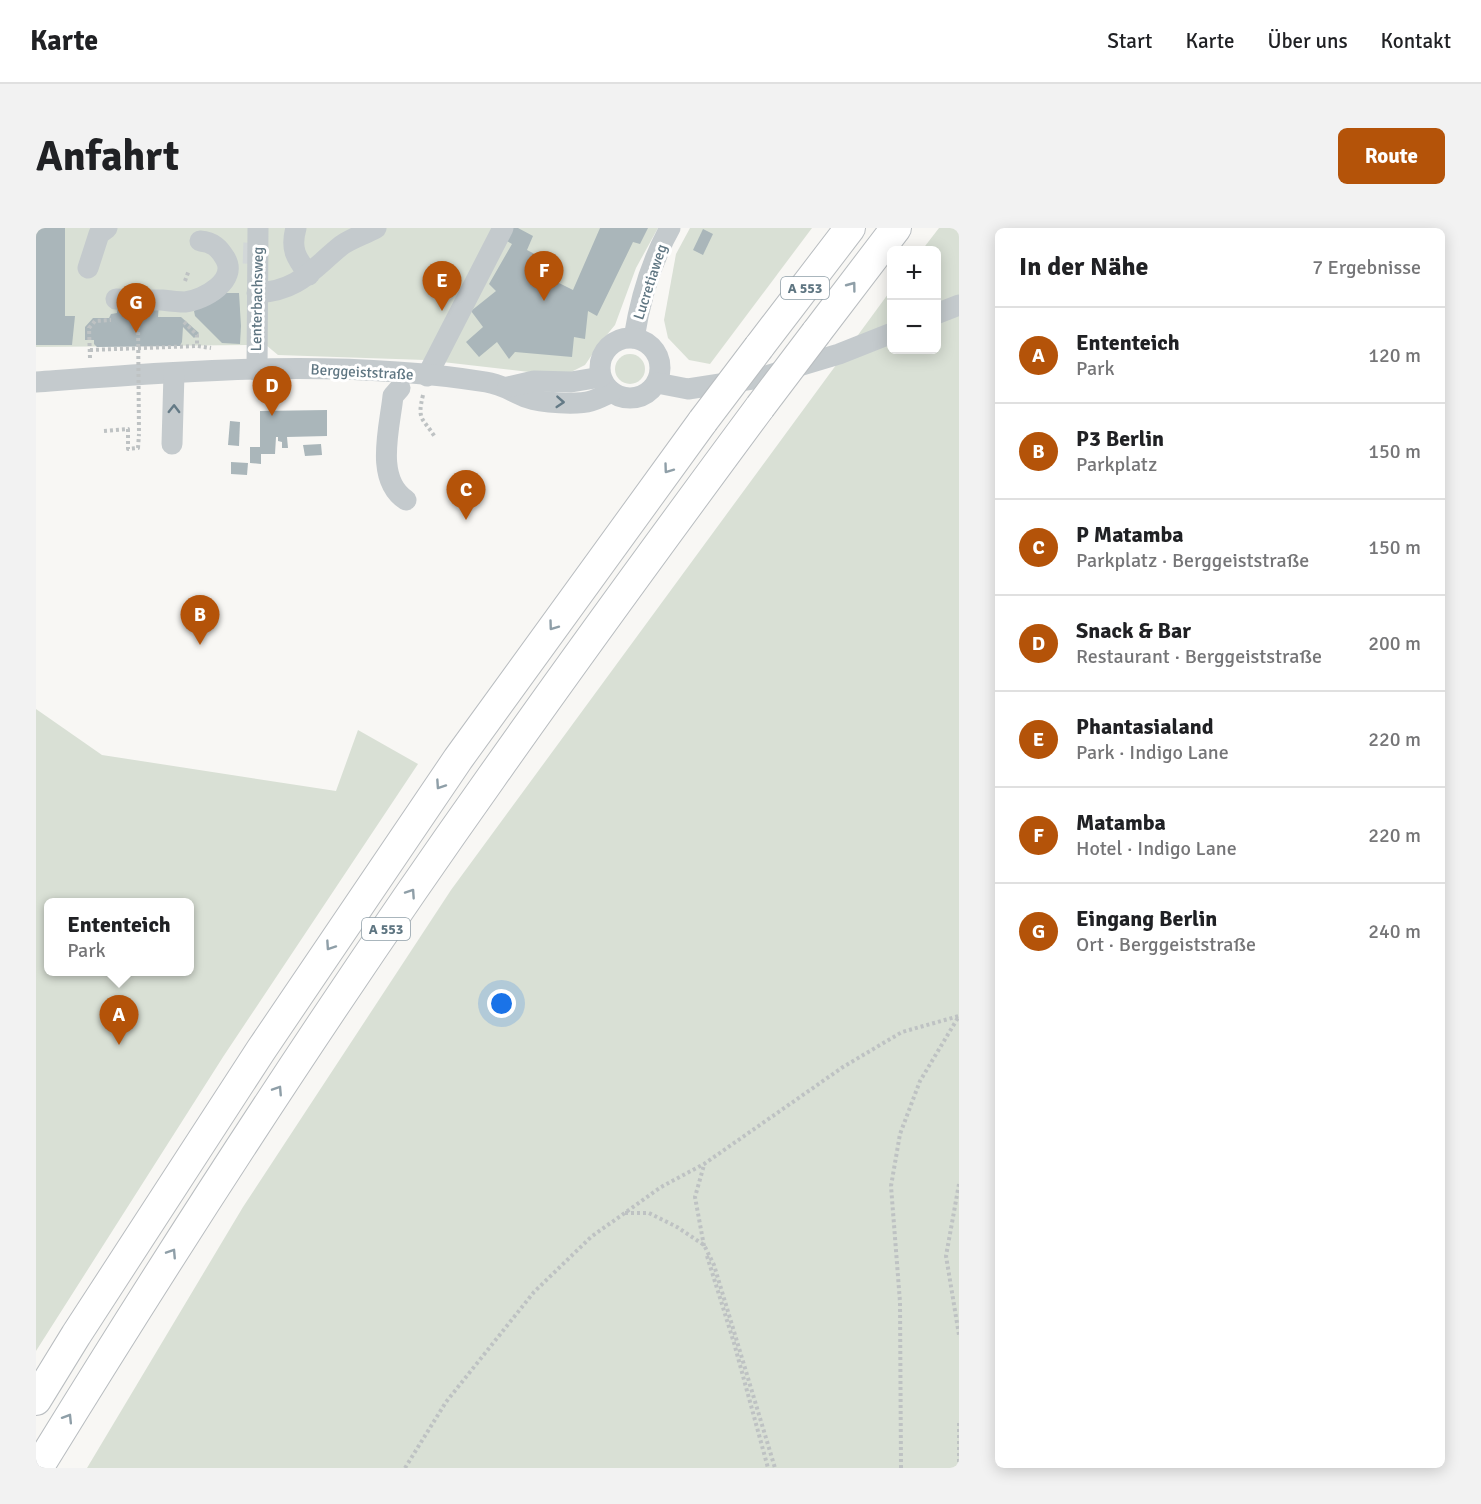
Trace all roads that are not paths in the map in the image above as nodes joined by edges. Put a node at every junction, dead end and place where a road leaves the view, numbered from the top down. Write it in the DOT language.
graph roads {
  1 [pos="107,228"];
  2 [pos="258,228"];
  3 [pos="296,228"];
  4 [pos="376,228"];
  5 [pos="503,228"];
  6 [pos="670,228"];
  7 [pos="850,228"];
  8 [pos="896,228"];
  9 [pos="211,241"];
  10 [pos="88,268"];
  11 [pos="302,280"];
  12 [pos="257,293"];
  13 [pos="116,299"];
  14 [pos="959,305"];
  15 [pos="941,312"];
  16 [pos="887,335"];
  17 [pos="634,338"];
  18 [pos="257,371"];
  19 [pos="174,373"];
  20 [pos="427,376"];
  21 [pos="400,380"];
  22 [pos="36,382"];
  23 [pos="657,382"];
  24 [pos="606,384"];
  25 [pos="172,444"];
  26 [pos="406,500"];
  27 [pos="36,1400"];
  28 [pos="38,1468"];
  1 -- 10 [label="street"];
  2 -- 12 [label="street, Lenterbachsweg"];
  3 -- 11 [label="street"];
  4 -- 11 [label="street"];
  5 -- 20 [label="street"];
  6 -- 17 [label="street, Lucretiaweg"];
  7 -- 27 [label="highway, A 553, one-way, bridge"];
  28 -- 8 [label="highway, A 553, one-way, bridge"];
  9 -- 13 [label="street"];
  11 -- 12 [label="street"];
  12 -- 18 [label="street, Lenterbachsweg"];
  14 -- 15 [label="street"];
  16 -- 23 [label="street"];
  17 -- 23 [label="street"];
  17 -- 24 [label="street"];
  18 -- 19 [label="street, Berggeiststraße"];
  18 -- 21 [label="street, Berggeiststraße"];
  19 -- 22 [label="street, Berggeiststraße"];
  25 -- 19 [label="street, one-way"];
  20 -- 21 [label="street, Berggeiststraße"];
  20 -- 24 [label="street, Berggeiststraße"];
  21 -- 26 [label="street"];
  23 -- 24 [label="street, Berggeiststraße"];
}
